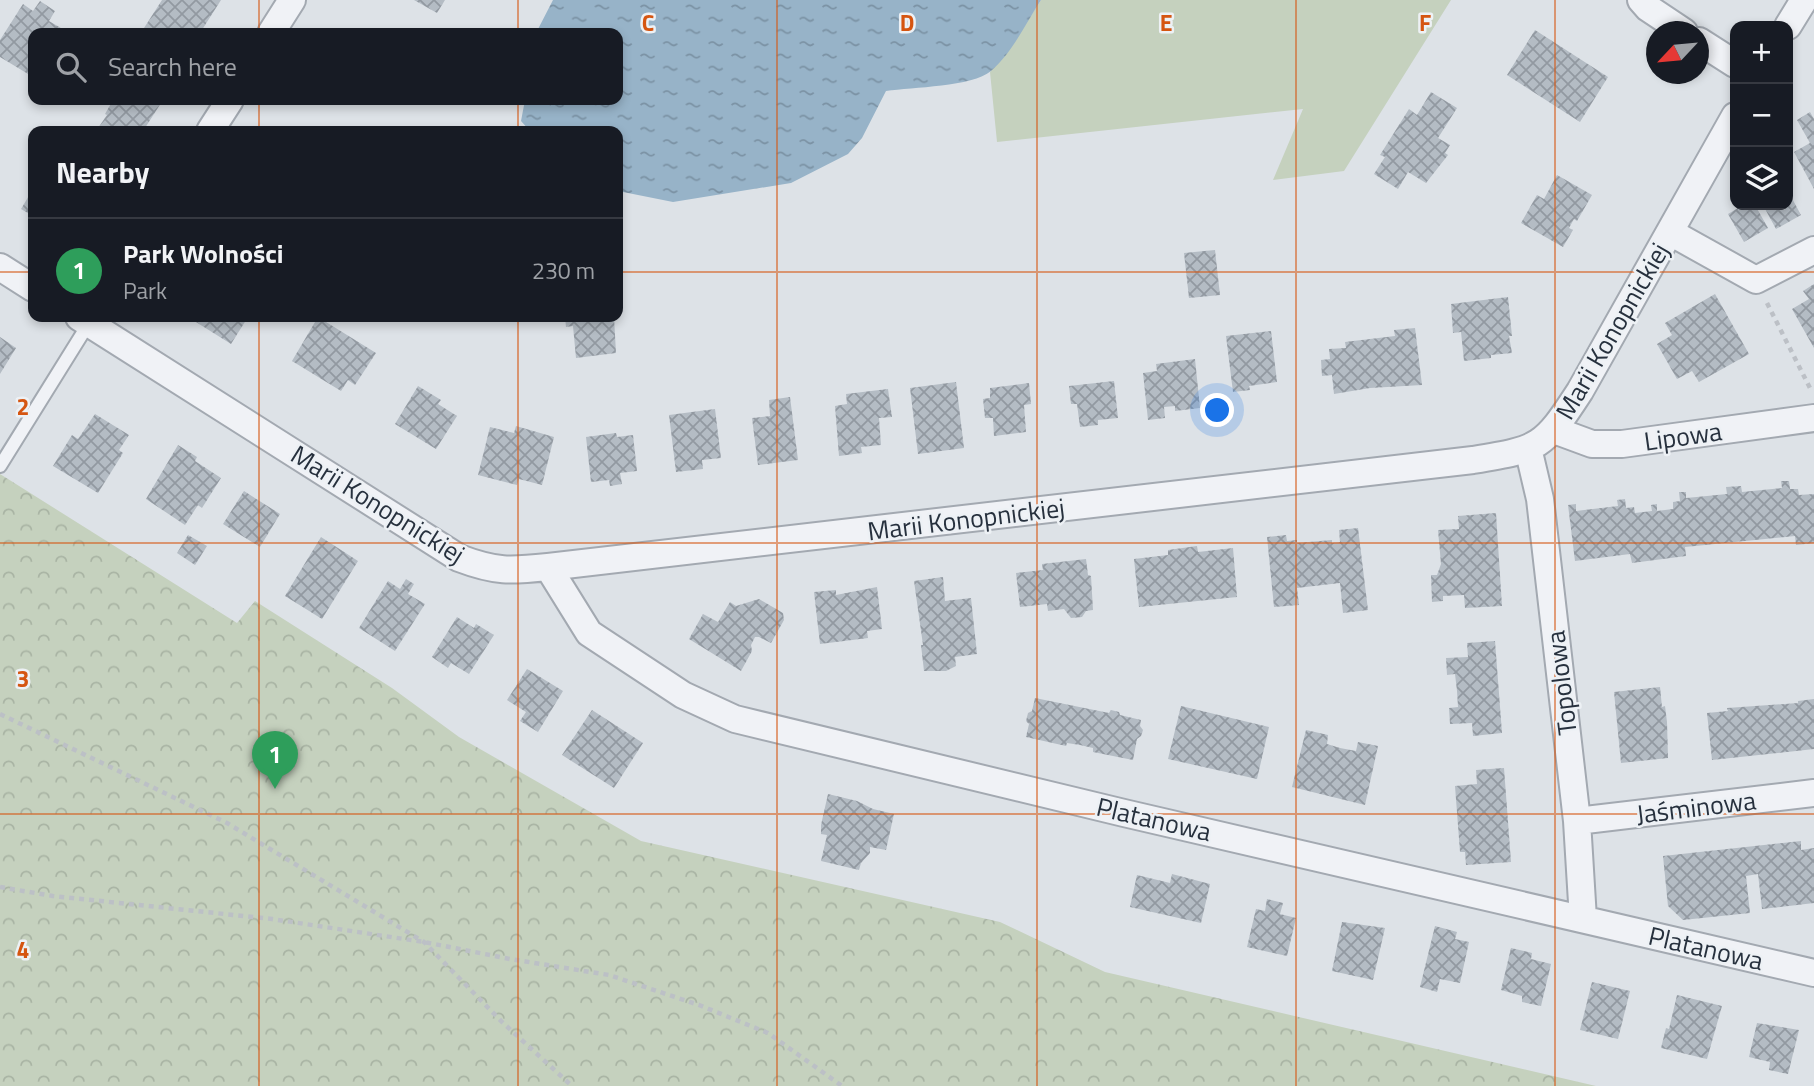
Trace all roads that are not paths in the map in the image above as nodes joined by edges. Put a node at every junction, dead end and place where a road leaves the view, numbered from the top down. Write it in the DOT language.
graph roads {
  1 [pos="292,0"];
  2 [pos="1641,0"];
  3 [pos="1804,0"];
  4 [pos="1668,21"];
  5 [pos="1791,21"];
  6 [pos="274,28"];
  7 [pos="1709,47"];
  8 [pos="1730,61"];
  9 [pos="227,105"];
  10 [pos="1730,125"];
  11 [pos="213,126"];
  12 [pos="1670,232"];
  13 [pos="1814,250"];
  14 [pos="0,267"];
  15 [pos="28,285"];
  16 [pos="85,322"];
  17 [pos="92,322"];
  18 [pos="1814,418"];
  19 [pos="1555,430"];
  20 [pos="1528,449"];
  21 [pos="0,466"];
  22 [pos="548,567"];
  23 [pos="1814,793"];
  24 [pos="1577,821"];
  25 [pos="1583,919"];
  26 [pos="1814,973"];
  1 -- 6 [label="street"];
  2 -- 4 [label="street"];
  3 -- 5 [label="street"];
  7 -- 8 [label="street"];
  9 -- 11 [label="street"];
  10 -- 12 [label="street, Marii Konopnickiej"];
  12 -- 13 [label="street"];
  12 -- 19 [label="street, Marii Konopnickiej"];
  14 -- 15 [label="street"];
  16 -- 21 [label="lane"];
  17 -- 22 [label="street, Marii Konopnickiej"];
  18 -- 19 [label="street, Lipowa"];
  19 -- 20 [label="street, Marii Konopnickiej"];
  20 -- 22 [label="street, Marii Konopnickiej"];
  20 -- 24 [label="street, Topolowa"];
  22 -- 25 [label="street, Platanowa"];
  23 -- 24 [label="street, Jaśminowa"];
  24 -- 25 [label="street, Topolowa"];
  25 -- 26 [label="street, Platanowa"];
}
